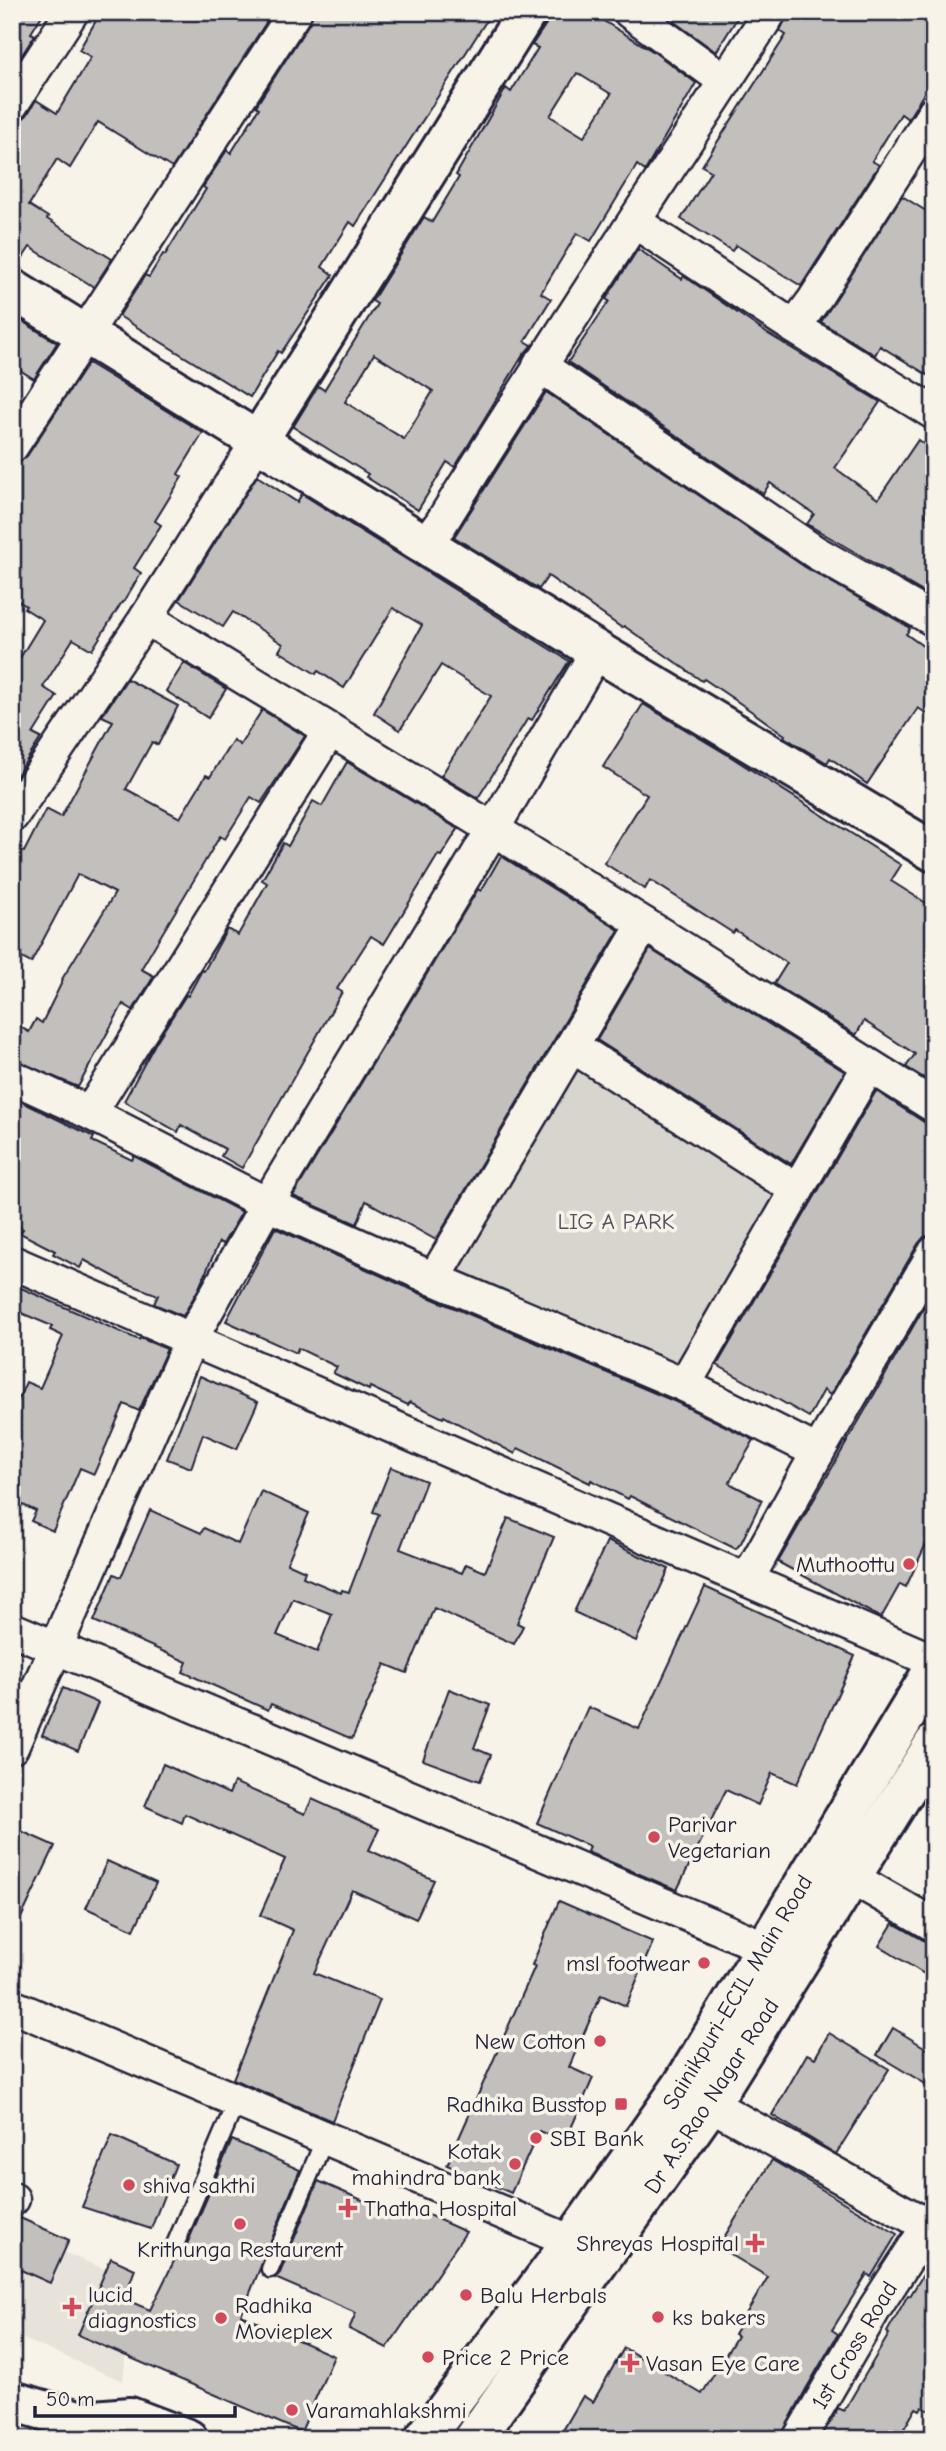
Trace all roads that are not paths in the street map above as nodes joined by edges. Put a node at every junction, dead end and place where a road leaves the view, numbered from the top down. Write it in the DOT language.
graph roads {
  1 [pos="72,12"];
  2 [pos="295,12"];
  3 [pos="527,12"];
  4 [pos="630,12"];
  5 [pos="770,12"];
  6 [pos="725,81"];
  7 [pos="12,104"];
  8 [pos="934,113"];
  9 [pos="635,222"];
  10 [pos="12,289"];
  11 [pos="794,327"];
  12 [pos="84,334"];
  13 [pos="539,365"];
  14 [pos="934,413"];
  15 [pos="258,441"];
  16 [pos="12,446"];
  17 [pos="424,544"];
  18 [pos="146,618"];
  19 [pos="934,620"];
  20 [pos="597,651"];
  21 [pos="330,730"];
  22 [pos="12,816"];
  23 [pos="493,829"];
  24 [pos="934,852"];
  25 [pos="644,924"];
  26 [pos="572,1046"];
  27 [pos="869,1066"];
  28 [pos="12,1077"];
  29 [pos="934,1106"];
  30 [pos="90,1113"];
  31 [pos="797,1190"];
  32 [pos="267,1204"];
  33 [pos="934,1253"];
  34 [pos="12,1262"];
  35 [pos="434,1279"];
  36 [pos="191,1339"];
  37 [pos="684,1385"];
  38 [pos="818,1452"];
  39 [pos="747,1580"];
  40 [pos="12,1629"];
  41 [pos="57,1648"];
  42 [pos="934,1661"];
  43 [pos="934,1670"];
  44 [pos="934,1744"];
  45 [pos="12,1747"];
  46 [pos="851,1877"];
  47 [pos="934,1925"];
  48 [pos="764,1947"];
  49 [pos="12,2006"];
  50 [pos="237,2100"];
  51 [pos="710,2104"];
  52 [pos="325,2138"];
  53 [pos="932,2224"];
  54 [pos="572,2242"];
  55 [pos="174,2247"];
  56 [pos="270,2269"];
  57 [pos="12,2401"];
  58 [pos="86,2433"];
  59 [pos="188,2439"];
  60 [pos="425,2439"];
  61 [pos="474,2439"];
  62 [pos="799,2439"];
  1 -- 7 [label="street"];
  2 -- 12 [label="street"];
  3 -- 15 [label="street"];
  4 -- 6 [label="street"];
  5 -- 6 [label="street"];
  6 -- 9 [label="street"];
  8 -- 11 [label="street"];
  9 -- 11 [label="street"];
  9 -- 13 [label="street"];
  10 -- 12 [label="street"];
  11 -- 14 [label="street"];
  12 -- 15 [label="street"];
  12 -- 16 [label="street"];
  13 -- 17 [label="street"];
  13 -- 19 [label="street"];
  15 -- 17 [label="street"];
  15 -- 18 [label="street"];
  17 -- 20 [label="street"];
  18 -- 21 [label="street"];
  18 -- 22 [label="street"];
  20 -- 23 [label="street"];
  20 -- 24 [label="street"];
  21 -- 23 [label="street"];
  21 -- 30 [label="street"];
  23 -- 25 [label="street"];
  23 -- 32 [label="street"];
  25 -- 26 [label="street"];
  25 -- 27 [label="street"];
  26 -- 31 [label="street"];
  26 -- 35 [label="street"];
  27 -- 29 [label="street"];
  27 -- 31 [label="street"];
  28 -- 30 [label="street"];
  30 -- 32 [label="street"];
  31 -- 37 [label="street"];
  32 -- 35 [label="street"];
  32 -- 36 [label="street"];
  33 -- 38 [label="street"];
  34 -- 36 [label="street"];
  35 -- 37 [label="street"];
  36 -- 39 [label="street"];
  36 -- 41 [label="street"];
  37 -- 38 [label="street"];
  38 -- 39 [label="street"];
  39 -- 42 [label="street"];
  40 -- 41 [label="street"];
  41 -- 45 [label="street"];
  41 -- 48 [label="street"];
  43 -- 48 [label="street, Sainikpuri-ECIL Main Road"];
  44 -- 46 [label="street, Dr A.S.Rao Nagar Road"];
  46 -- 47 [label="street"];
  46 -- 51 [label="street, Dr A.S.Rao Nagar Road"];
  48 -- 54 [label="street, Sainikpuri-ECIL Main Road"];
  49 -- 50 [label="street"];
  50 -- 52 [label="street"];
  50 -- 55 [label="lane"];
  51 -- 53 [label="street"];
  51 -- 61 [label="street, Dr A.S.Rao Nagar Road"];
  52 -- 54 [label="street"];
  52 -- 56 [label="lane"];
  53 -- 62 [label="street, 1st Cross Road"];
  54 -- 60 [label="street, Sainikpuri-ECIL Main Road"];
  57 -- 58 [label="street"];
  58 -- 59 [label="street"];
}
